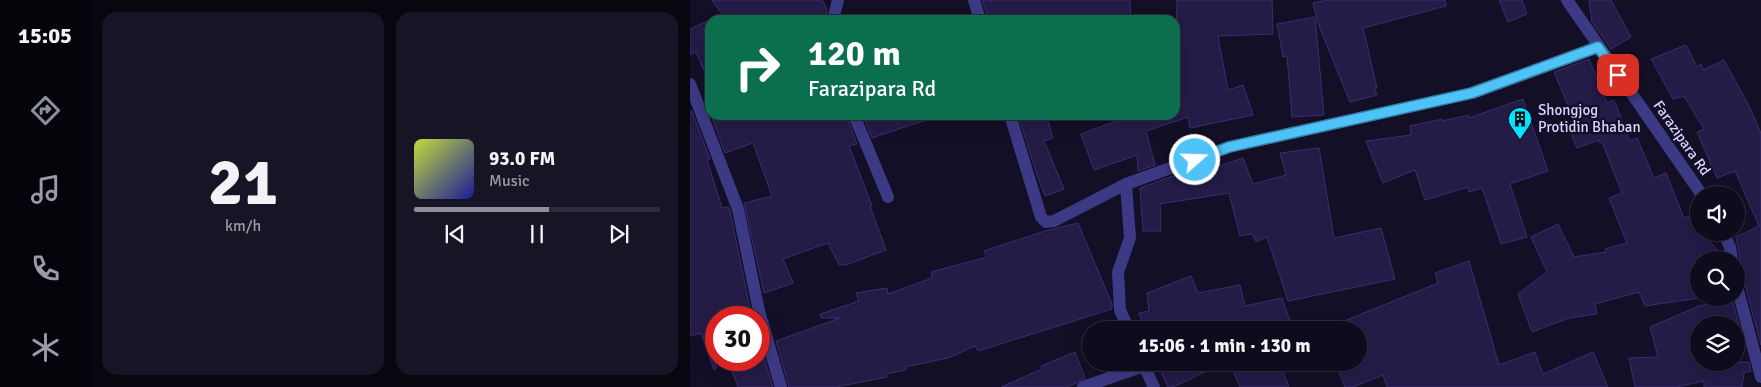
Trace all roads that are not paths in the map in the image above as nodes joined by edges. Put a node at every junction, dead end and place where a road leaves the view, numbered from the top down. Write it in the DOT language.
graph roads {
  1 [pos="838,0"];
  2 [pos="974,0"];
  3 [pos="1567,0"];
  4 [pos="834,15"];
  5 [pos="978,15"];
  6 [pos="1598,47"];
  7 [pos="690,84"];
  8 [pos="856,120"];
  9 [pos="1012,120"];
  10 [pos="1126,184"];
  11 [pos="1696,186"];
  12 [pos="888,196"];
  13 [pos="1742,306"];
  14 [pos="1125,321"];
  15 [pos="1125,371"];
  16 [pos="1147,371"];
  17 [pos="1761,376"];
  18 [pos="781,387"];
  19 [pos="1083,387"];
  20 [pos="1154,387"];
  1 -- 4 [label="street"];
  2 -- 5 [label="street"];
  3 -- 6 [label="street, Farazipara Rd"];
  6 -- 10 [label="street"];
  6 -- 11 [label="street, Farazipara Rd"];
  7 -- 18 [label="street"];
  8 -- 12 [label="street"];
  9 -- 10 [label="street"];
  10 -- 14 [label="street"];
  13 -- 17 [label="street"];
  15 -- 19 [label="street"];
  16 -- 20 [label="street"];
}
